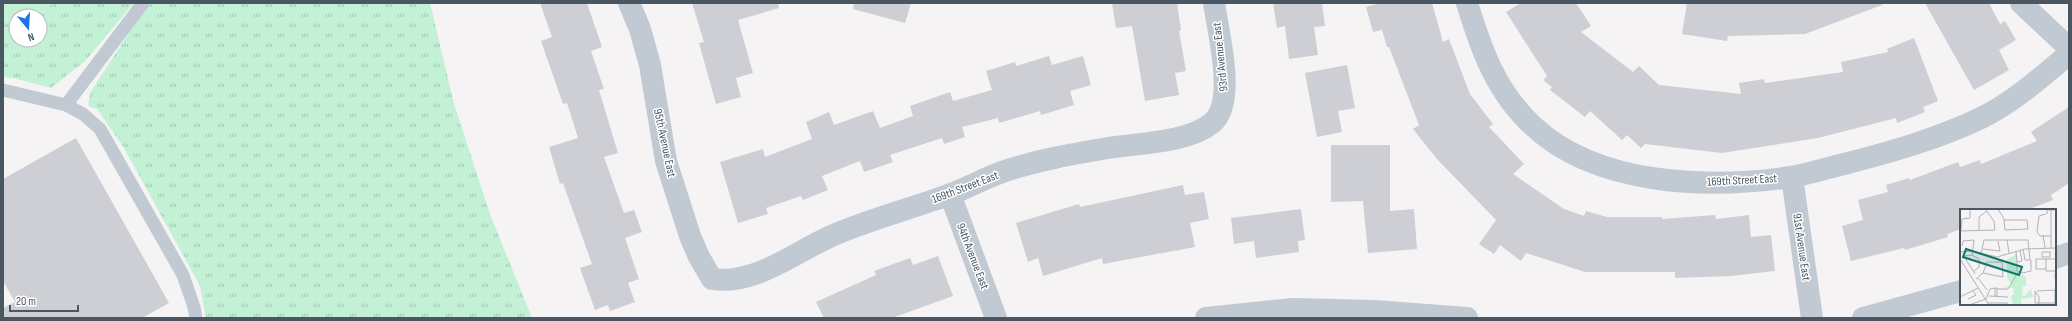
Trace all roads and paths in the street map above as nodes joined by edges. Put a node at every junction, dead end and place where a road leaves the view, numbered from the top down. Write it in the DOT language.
graph roads {
  1 [pos="143,3"];
  2 [pos="629,3"];
  3 [pos="1214,3"];
  4 [pos="2022,3"];
  5 [pos="1468,6"];
  6 [pos="2069,48"];
  7 [pos="2069,54"];
  8 [pos="3,90"];
  9 [pos="66,105"];
  10 [pos="1222,111"];
  11 [pos="1792,177"];
  12 [pos="950,194"];
  13 [pos="2069,253"];
  14 [pos="2056,258"];
  15 [pos="712,279"];
  16 [pos="1960,291"];
  17 [pos="196,318"];
  18 [pos="996,318"];
  19 [pos="1206,318"];
  20 [pos="1467,318"];
  21 [pos="1812,318"];
  22 [pos="1862,318"];
  1 -- 9 [label="lane"];
  2 -- 15 [label="street, 95th Avenue East"];
  3 -- 10 [label="street, 93rd Avenue East"];
  4 -- 6 [label="street"];
  5 -- 11 [label="street, 169th Street East"];
  7 -- 11 [label="street, 169th Street East"];
  8 -- 9 [label="lane"];
  9 -- 17 [label="lane"];
  10 -- 12 [label="street, 169th Street East"];
  11 -- 21 [label="street, 91st Avenue East"];
  12 -- 15 [label="street, 169th Street East"];
  12 -- 18 [label="street, 94th Avenue East"];
  13 -- 14 [label="street"];
  16 -- 22 [label="street"];
  19 -- 20 [label="street"];
}
